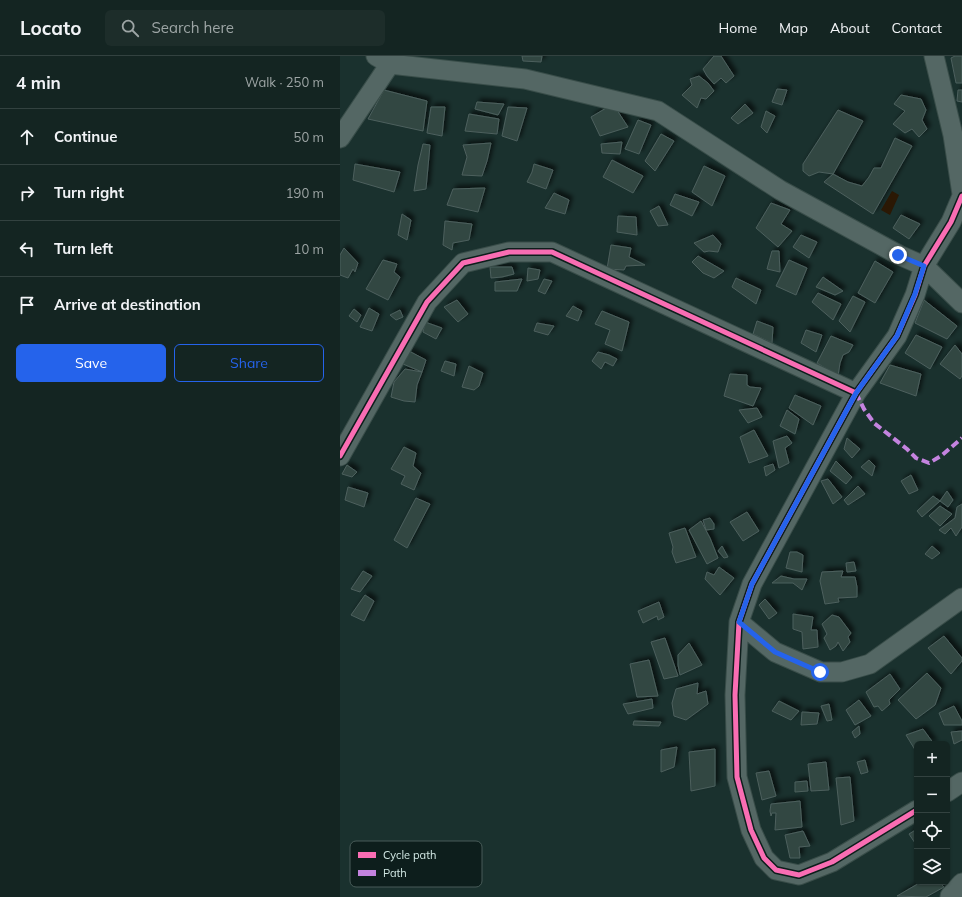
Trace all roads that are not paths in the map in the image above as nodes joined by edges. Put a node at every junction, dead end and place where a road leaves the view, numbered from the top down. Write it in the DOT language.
graph roads {
  1 [pos="934,56"];
  2 [pos="388,59"];
  3 [pos="340,138"];
  4 [pos="960,203"];
  5 [pos="924,266"];
  6 [pos="962,304"];
  7 [pos="856,393"];
  8 [pos="340,456"];
  9 [pos="962,598"];
  10 [pos="739,622"];
  11 [pos="962,782"];
  12 [pos="950,790"];
  13 [pos="914,812"];
  1 -- 4 [label="street"];
  2 -- 3 [label="street"];
  2 -- 5 [label="street"];
  4 -- 5 [label="street"];
  5 -- 6 [label="street"];
  5 -- 7 [label="street"];
  7 -- 8 [label="street"];
  7 -- 10 [label="street"];
  9 -- 10 [label="street"];
  10 -- 13 [label="street"];
  11 -- 12 [label="street"];
}
